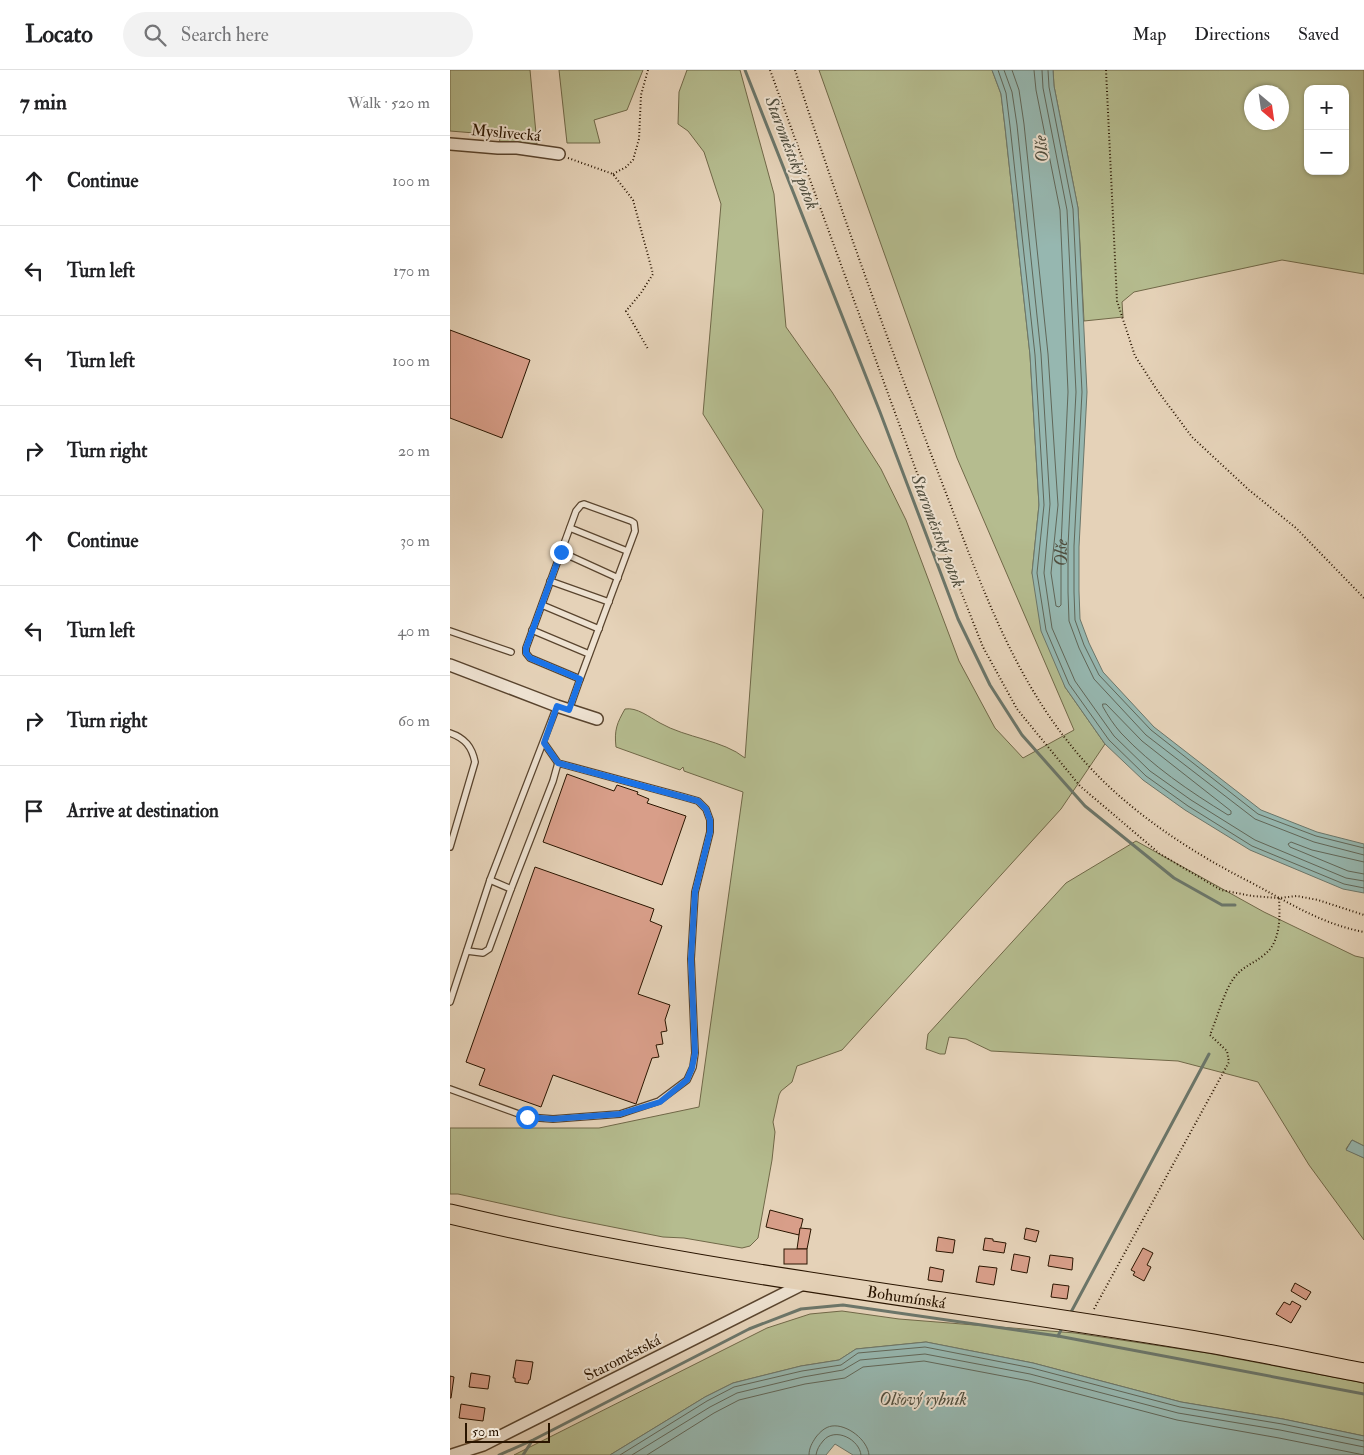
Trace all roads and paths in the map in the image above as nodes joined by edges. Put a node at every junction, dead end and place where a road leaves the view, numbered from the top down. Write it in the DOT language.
graph roads {
  1 [pos="648,70"];
  2 [pos="770,70"];
  3 [pos="795,70"];
  4 [pos="1106,70"];
  5 [pos="450,144"];
  6 [pos="559,154"];
  7 [pos="613,174"];
  8 [pos="648,349"];
  9 [pos="570,528"];
  10 [pos="627,551"];
  11 [pos="561,552"];
  12 [pos="618,578"];
  13 [pos="550,581"];
  14 [pos="1364,598"];
  15 [pos="609,602"];
  16 [pos="542,605"];
  17 [pos="599,629"];
  18 [pos="532,630"];
  19 [pos="450,631"];
  20 [pos="511,652"];
  21 [pos="590,654"];
  22 [pos="450,666"];
  23 [pos="580,679"];
  24 [pos="557,706"];
  25 [pos="569,710"];
  26 [pos="597,719"];
  27 [pos="450,733"];
  28 [pos="544,743"];
  29 [pos="558,763"];
  30 [pos="450,847"];
  31 [pos="490,880"];
  32 [pos="511,889"];
  33 [pos="1279,898"];
  34 [pos="1364,915"];
  35 [pos="1364,932"];
  36 [pos="467,951"];
  37 [pos="450,1002"];
  38 [pos="450,1089"];
  39 [pos="450,1214"];
  40 [pos="805,1283"];
  41 [pos="1075,1322"];
  42 [pos="1364,1373"];
  43 [pos="452,1455"];
  1 -- 7 [label="path"];
  2 -- 33 [label="path"];
  3 -- 33 [label="path"];
  4 -- 14 [label="path"];
  5 -- 6 [label="street, Myslivecká"];
  6 -- 7 [label="path"];
  7 -- 8 [label="path"];
  9 -- 10 [label="lane"];
  9 -- 10 [label="lane"];
  9 -- 11 [label="lane"];
  10 -- 12 [label="lane"];
  11 -- 12 [label="lane"];
  11 -- 13 [label="lane"];
  12 -- 15 [label="lane"];
  13 -- 15 [label="lane"];
  13 -- 16 [label="lane"];
  15 -- 17 [label="lane"];
  16 -- 17 [label="lane"];
  16 -- 18 [label="lane"];
  17 -- 21 [label="lane"];
  18 -- 21 [label="lane"];
  18 -- 23 [label="lane"];
  19 -- 20 [label="lane"];
  21 -- 23 [label="lane"];
  22 -- 24 [label="street"];
  23 -- 25 [label="lane"];
  24 -- 25 [label="street"];
  24 -- 28 [label="lane"];
  25 -- 26 [label="street"];
  27 -- 30 [label="lane"];
  28 -- 29 [label="lane"];
  28 -- 31 [label="lane"];
  29 -- 32 [label="lane"];
  29 -- 38 [label="lane"];
  31 -- 32 [label="lane"];
  31 -- 36 [label="lane"];
  32 -- 36 [label="lane"];
  33 -- 34 [label="path"];
  33 -- 35 [label="path"];
  33 -- 41 [label="path"];
  36 -- 37 [label="lane"];
  39 -- 40 [label="main road, Bohumínská"];
  40 -- 41 [label="main road, Bohumínská"];
  40 -- 43 [label="street, Staroměstská"];
  41 -- 42 [label="main road, Bohumínská"];
}
